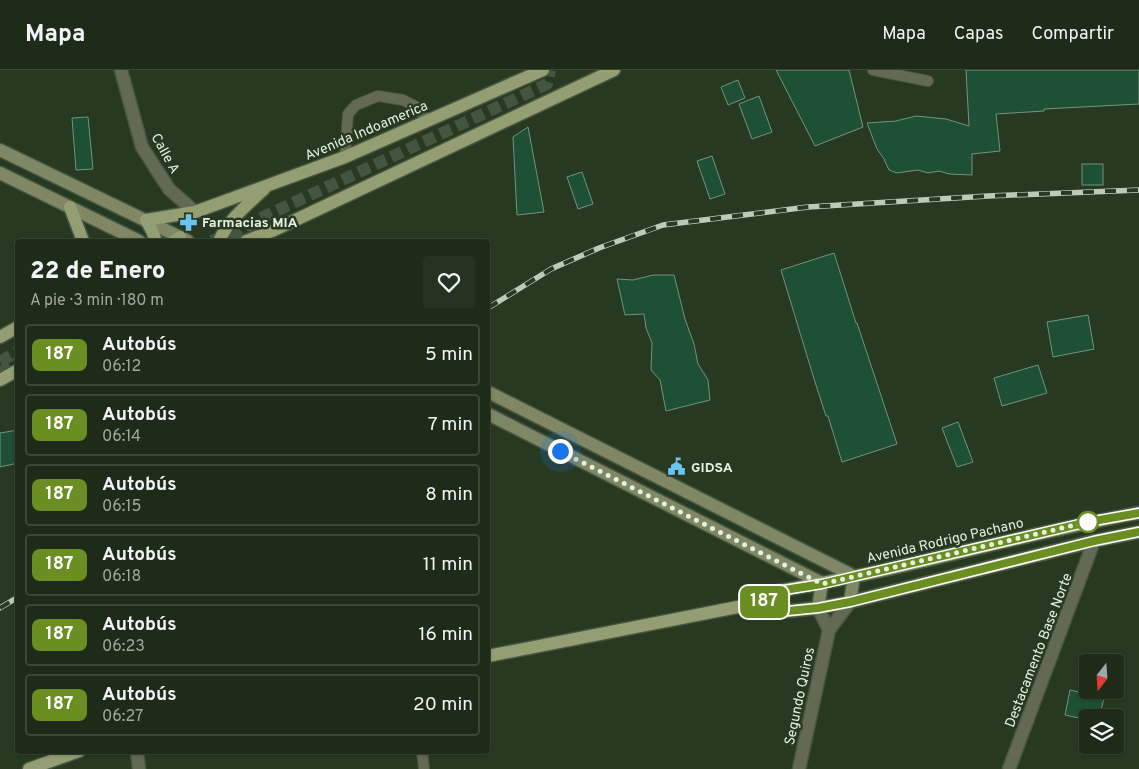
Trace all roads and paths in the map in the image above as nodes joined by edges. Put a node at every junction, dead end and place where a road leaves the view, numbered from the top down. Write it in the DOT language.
graph roads {
  1 [pos="120,70"];
  2 [pos="543,70"];
  3 [pos="614,70"];
  4 [pos="873,70"];
  5 [pos="928,82"];
  6 [pos="428,121"];
  7 [pos="0,150"];
  8 [pos="345,157"];
  9 [pos="0,173"];
  10 [pos="268,186"];
  11 [pos="70,206"];
  12 [pos="195,212"];
  13 [pos="146,220"];
  14 [pos="271,236"];
  15 [pos="82,239"];
  16 [pos="135,239"];
  17 [pos="155,239"];
  18 [pos="178,239"];
  19 [pos="220,239"];
  20 [pos="256,239"];
  21 [pos="15,329"];
  22 [pos="0,337"];
  23 [pos="15,372"];
  24 [pos="0,380"];
  25 [pos="490,393"];
  26 [pos="490,415"];
  27 [pos="1139,513"];
  28 [pos="1139,532"];
  29 [pos="1094,541"];
  30 [pos="854,576"];
  31 [pos="822,584"];
  32 [pos="763,602"];
  33 [pos="850,602"];
  34 [pos="818,608"];
  35 [pos="829,630"];
  36 [pos="490,656"];
  37 [pos="70,754"];
  38 [pos="137,754"];
  39 [pos="422,754"];
  40 [pos="28,769"];
  41 [pos="139,769"];
  42 [pos="424,769"];
  43 [pos="799,769"];
  44 [pos="1009,769"];
  1 -- 12 [label="street, Calle A"];
  2 -- 6 [label="main road, Avenida Indoamerica"];
  3 -- 14 [label="main road"];
  4 -- 5 [label="lane"];
  6 -- 8 [label="main road, Avenida Indoamerica"];
  6 -- 8 [label="lane"];
  7 -- 13 [label="street"];
  8 -- 10 [label="main road, Avenida Indoamerica"];
  9 -- 11 [label="street"];
  10 -- 12 [label="main road"];
  10 -- 19 [label="main road, Avenida Indoamerica"];
  11 -- 15 [label="main road"];
  11 -- 16 [label="street"];
  12 -- 13 [label="main road"];
  13 -- 17 [label="main road"];
  13 -- 18 [label="street"];
  14 -- 20 [label="main road"];
  21 -- 22 [label="main road"];
  23 -- 24 [label="main road"];
  25 -- 30 [label="street"];
  26 -- 31 [label="street"];
  27 -- 30 [label="main road, Avenida Rodrigo Pachano"];
  28 -- 29 [label="main road"];
  29 -- 33 [label="main road"];
  29 -- 44 [label="street, Destacamento Base Norte"];
  30 -- 31 [label="main road, Avenida Rodrigo Pachano"];
  30 -- 33 [label="street"];
  31 -- 32 [label="main road, Avenida Rodrigo Pachano"];
  31 -- 34 [label="street"];
  32 -- 34 [label="main road"];
  32 -- 36 [label="main road, Avenida Rodrigo Pachano"];
  33 -- 34 [label="main road"];
  33 -- 35 [label="street"];
  34 -- 35 [label="street"];
  35 -- 43 [label="street, Segundo Quiros"];
  37 -- 40 [label="main road"];
  38 -- 41 [label="street"];
  39 -- 42 [label="lane"];
}
